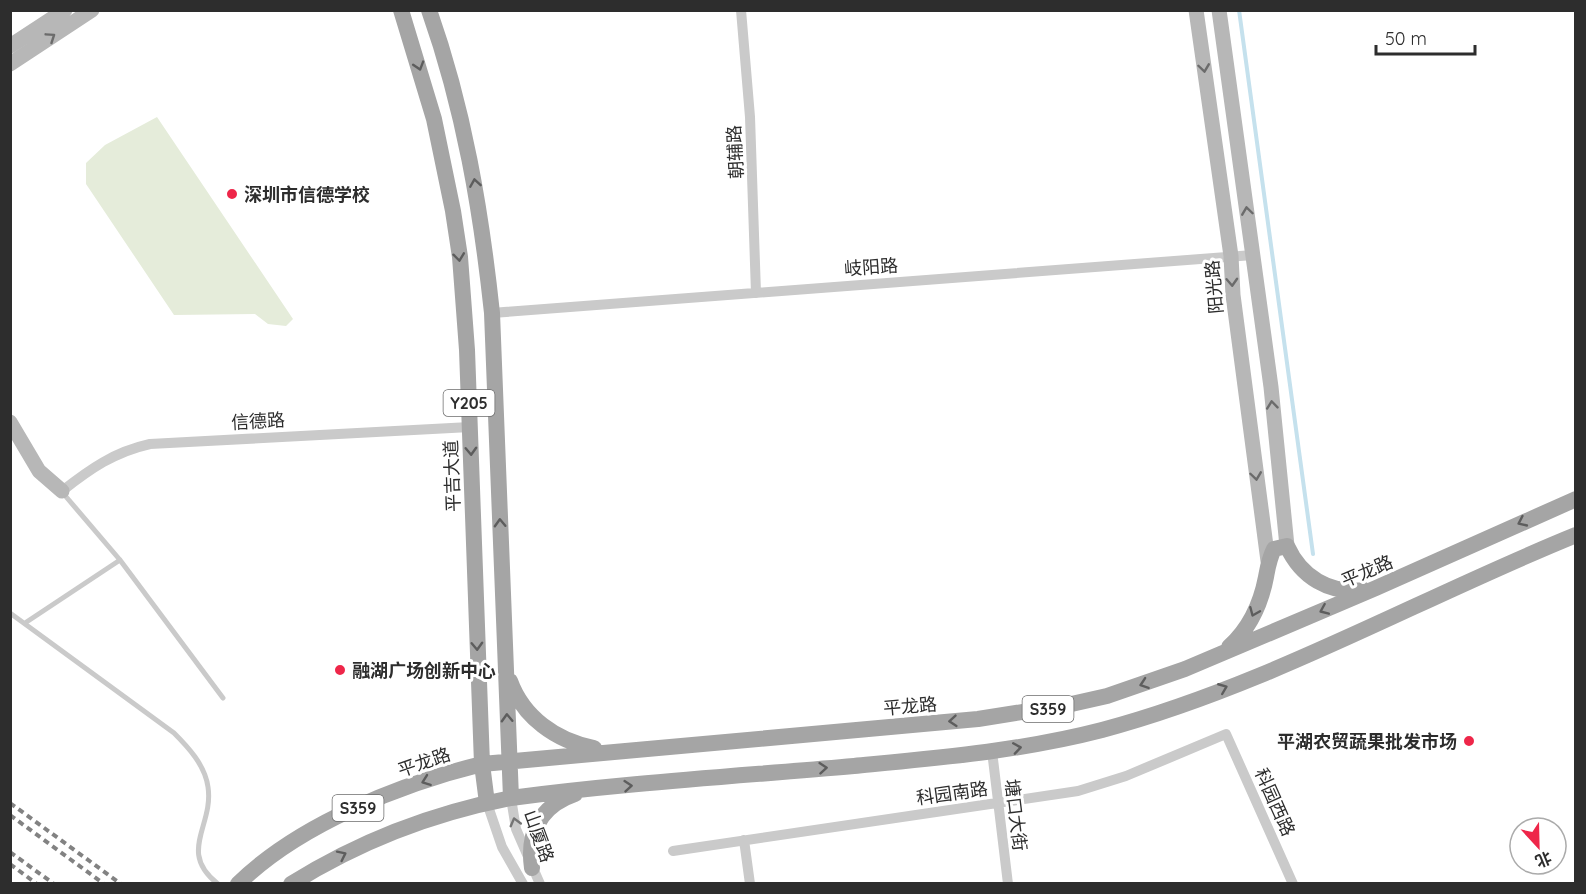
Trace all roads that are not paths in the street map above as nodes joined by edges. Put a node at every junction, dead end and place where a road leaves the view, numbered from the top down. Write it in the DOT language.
graph roads {
  1 [pos="65,10"];
  2 [pos="92,10"];
  3 [pos="401,10"];
  4 [pos="429,10"];
  5 [pos="741,10"];
  6 [pos="1196,10"];
  7 [pos="1219,10"];
  8 [pos="10,46"];
  9 [pos="10,64"];
  10 [pos="1252,255"];
  11 [pos="1231,256"];
  12 [pos="756,293"];
  13 [pos="492,313"];
  14 [pos="11,424"];
  15 [pos="470,427"];
  16 [pos="62,491"];
  17 [pos="1575,499"];
  18 [pos="1575,535"];
  19 [pos="1287,546"];
  20 [pos="120,560"];
  21 [pos="1268,561"];
  22 [pos="1376,588"];
  23 [pos="10,613"];
  24 [pos="25,623"];
  25 [pos="1215,656"];
  26 [pos="506,666"];
  27 [pos="223,698"];
  28 [pos="1226,734"];
  29 [pos="612,751"];
  30 [pos="992,751"];
  31 [pos="509,760"];
  32 [pos="482,764"];
  33 [pos="586,790"];
  34 [pos="510,798"];
  35 [pos="487,802"];
  36 [pos="998,803"];
  37 [pos="744,840"];
  38 [pos="673,851"];
  39 [pos="532,868"];
  40 [pos="242,880"];
  41 [pos="218,884"];
  42 [pos="291,884"];
  43 [pos="523,884"];
  44 [pos="540,884"];
  45 [pos="750,884"];
  46 [pos="1008,884"];
  47 [pos="1293,884"];
  1 -- 8 [label="street"];
  9 -- 2 [label="street, one-way"];
  3 -- 15 [label="main road, 平吉大道 / Y205, one-way"];
  13 -- 4 [label="main road, Y205, one-way"];
  5 -- 12 [label="street, 朝辅路"];
  6 -- 11 [label="street, 阳光路, one-way"];
  10 -- 7 [label="street, one-way"];
  10 -- 11 [label="street, 岐阳路"];
  19 -- 10 [label="street, one-way"];
  11 -- 12 [label="street, 岐阳路"];
  11 -- 21 [label="street, 阳光路, one-way"];
  12 -- 13 [label="street, 岐阳路"];
  26 -- 13 [label="main road, Y205, one-way"];
  14 -- 16 [label="street"];
  15 -- 16 [label="street, 信德路"];
  15 -- 32 [label="main road, 平吉大道 / Y205, one-way"];
  16 -- 20 [label="lane"];
  17 -- 22 [label="main road, 平龙路 / S359, one-way"];
  30 -- 18 [label="main road, S359, one-way"];
  19 -- 21 [label="main road"];
  19 -- 22 [label="main road"];
  20 -- 24 [label="lane"];
  20 -- 27 [label="lane"];
  21 -- 25 [label="main road, one-way"];
  22 -- 25 [label="main road, 平龙路 / S359, one-way"];
  23 -- 24 [label="lane"];
  24 -- 41 [label="lane"];
  25 -- 29 [label="main road, 平龙路 / S359, one-way"];
  26 -- 29 [label="main road"];
  31 -- 26 [label="main road, Y205, one-way"];
  28 -- 36 [label="street, 科园南路"];
  28 -- 47 [label="street, 科园西路"];
  29 -- 31 [label="main road, 平龙路 / S359"];
  33 -- 30 [label="main road, S359, one-way"];
  30 -- 36 [label="street, 塘口大街"];
  31 -- 32 [label="main road, 平龙路 / S359"];
  31 -- 34 [label="main road, Y205"];
  32 -- 35 [label="main road, 平吉大道 / Y205"];
  32 -- 40 [label="main road, 平龙路 / S359, one-way"];
  33 -- 34 [label="main road, S359"];
  33 -- 39 [label="main road"];
  34 -- 35 [label="main road, S359"];
  39 -- 34 [label="street, 山厦路, one-way"];
  42 -- 35 [label="main road, S359, one-way"];
  35 -- 43 [label="street, 山厦路"];
  36 -- 37 [label="street, 科园南路"];
  36 -- 46 [label="street, 塘口大街"];
  37 -- 38 [label="street, 科园南路"];
  37 -- 45 [label="street"];
  39 -- 44 [label="street, 山厦路"];
}
